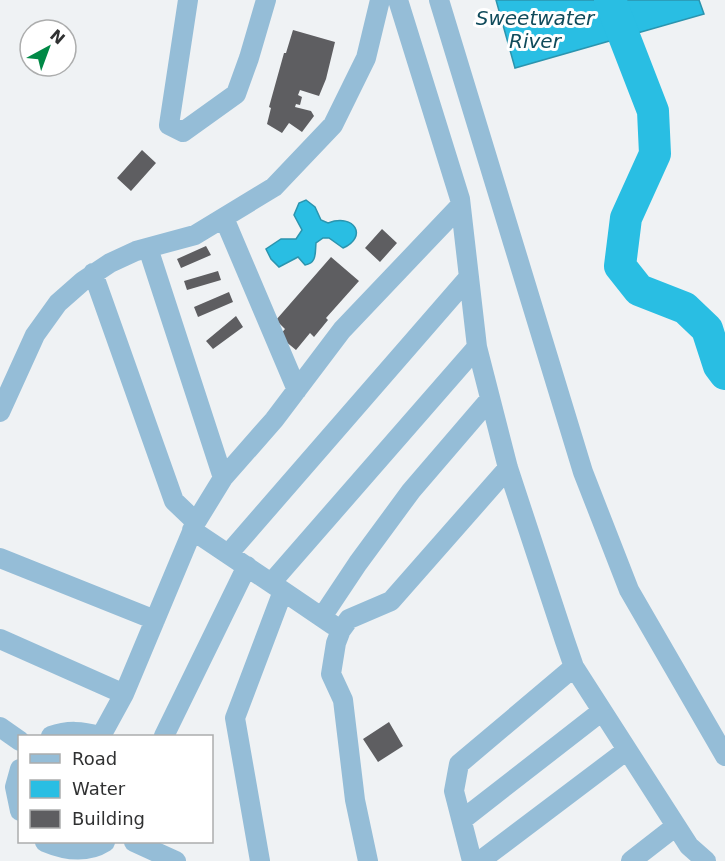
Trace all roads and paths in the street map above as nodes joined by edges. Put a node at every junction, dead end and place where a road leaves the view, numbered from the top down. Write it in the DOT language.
graph roads {
  1 [pos="188,0"];
  2 [pos="266,0"];
  3 [pos="380,0"];
  4 [pos="398,0"];
  5 [pos="439,0"];
  6 [pos="460,206"];
  7 [pos="224,218"];
  8 [pos="148,248"];
  9 [pos="93,273"];
  10 [pos="469,277"];
  11 [pos="477,347"];
  12 [pos="297,390"];
  13 [pos="490,399"];
  14 [pos="0,412"];
  15 [pos="508,468"];
  16 [pos="223,478"];
  17 [pos="194,526"];
  18 [pos="229,554"];
  19 [pos="0,558"];
  20 [pos="247,566"];
  21 [pos="277,587"];
  22 [pos="322,617"];
  23 [pos="155,620"];
  24 [pos="341,630"];
  25 [pos="0,639"];
  26 [pos="574,667"];
  27 [pos="124,694"];
  28 [pos="602,711"];
  29 [pos="0,727"];
  30 [pos="54,735"];
  31 [pos="96,735"];
  32 [pos="101,735"];
  33 [pos="164,735"];
  34 [pos="18,740"];
  35 [pos="627,750"];
  36 [pos="725,756"];
  37 [pos="18,776"];
  38 [pos="18,801"];
  39 [pos="462,820"];
  40 [pos="676,826"];
  41 [pos="48,843"];
  42 [pos="103,843"];
  43 [pos="136,843"];
  44 [pos="176,861"];
  45 [pos="260,861"];
  46 [pos="368,861"];
  47 [pos="472,861"];
  48 [pos="480,861"];
  49 [pos="631,861"];
  50 [pos="706,861"];
  1 -- 2 [label="street"];
  3 -- 7 [label="street"];
  4 -- 6 [label="street"];
  5 -- 36 [label="street"];
  6 -- 10 [label="street"];
  6 -- 12 [label="street"];
  7 -- 8 [label="street"];
  7 -- 12 [label="street"];
  8 -- 9 [label="street"];
  8 -- 16 [label="street"];
  9 -- 14 [label="street"];
  9 -- 17 [label="street"];
  10 -- 11 [label="street"];
  10 -- 18 [label="street"];
  11 -- 13 [label="street"];
  11 -- 21 [label="street"];
  12 -- 16 [label="street"];
  13 -- 15 [label="street"];
  13 -- 22 [label="street"];
  15 -- 24 [label="street"];
  15 -- 26 [label="street"];
  16 -- 17 [label="street"];
  17 -- 18 [label="street"];
  17 -- 23 [label="street"];
  18 -- 20 [label="street"];
  19 -- 23 [label="street"];
  20 -- 21 [label="street"];
  20 -- 33 [label="street"];
  21 -- 22 [label="street"];
  21 -- 45 [label="street"];
  22 -- 24 [label="street"];
  23 -- 27 [label="street"];
  24 -- 46 [label="street"];
  25 -- 27 [label="street"];
  26 -- 28 [label="street"];
  26 -- 39 [label="street"];
  27 -- 32 [label="street"];
  28 -- 35 [label="street"];
  28 -- 39 [label="street"];
  29 -- 34 [label="street"];
  30 -- 31 [label="street"];
  35 -- 40 [label="street"];
  35 -- 48 [label="street"];
  37 -- 38 [label="street"];
  39 -- 47 [label="street"];
  40 -- 49 [label="street"];
  40 -- 50 [label="street"];
  41 -- 42 [label="street"];
  43 -- 44 [label="street"];
}
